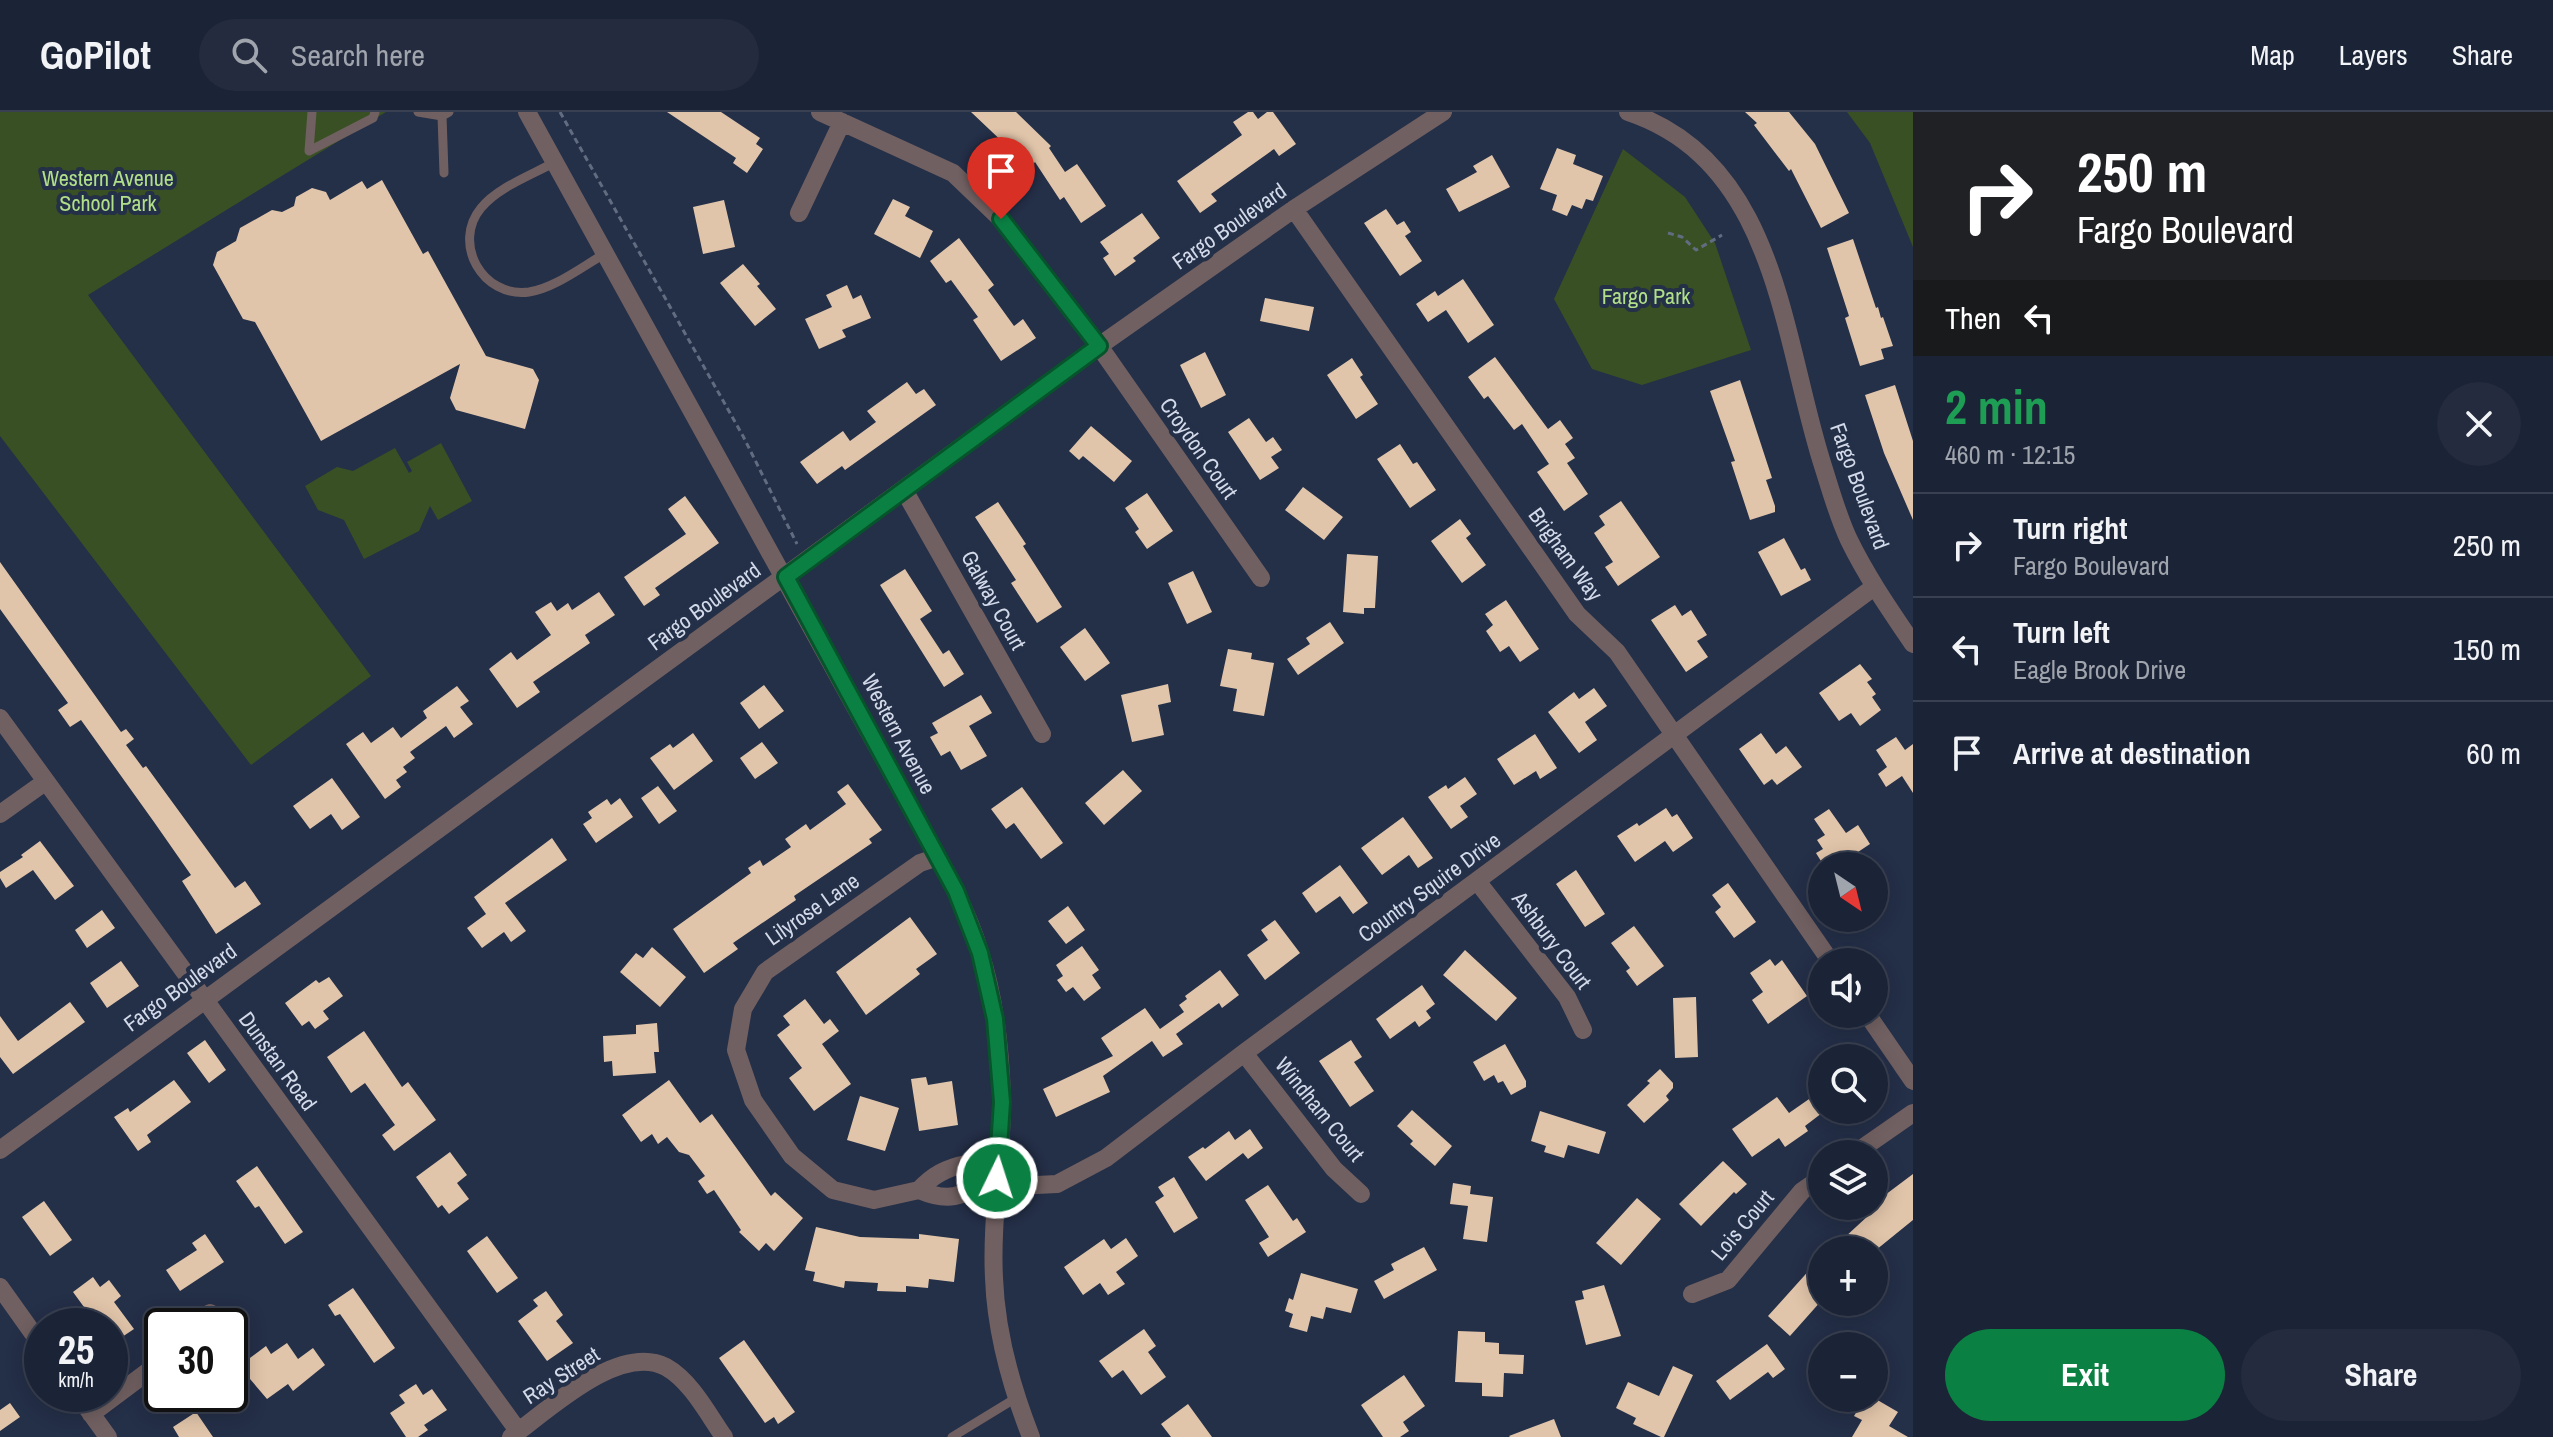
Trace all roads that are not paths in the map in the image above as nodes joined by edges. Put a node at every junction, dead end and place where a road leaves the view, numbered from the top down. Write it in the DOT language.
graph roads {
  1 [pos="312,112"];
  2 [pos="375,112"];
  3 [pos="418,112"];
  4 [pos="527,112"];
  5 [pos="820,112"];
  6 [pos="1443,112"];
  7 [pos="1628,112"];
  8 [pos="446,114"];
  9 [pos="842,122"];
  10 [pos="555,162"];
  11 [pos="444,173"];
  12 [pos="1294,209"];
  13 [pos="799,213"];
  14 [pos="606,253"];
  15 [pos="1099,346"];
  16 [pos="904,490"];
  17 [pos="786,577"];
  18 [pos="1261,578"];
  19 [pos="1874,587"];
  20 [pos="1913,644"];
  21 [pos="0,718"];
  22 [pos="1042,734"];
  23 [pos="1674,735"];
  24 [pos="45,782"];
  25 [pos="0,814"];
  26 [pos="938,857"];
  27 [pos="1477,881"];
  28 [pos="1821,948"];
  29 [pos="203,1000"];
  30 [pos="1877,1028"];
  31 [pos="1583,1030"];
  32 [pos="1244,1053"];
  33 [pos="1913,1081"];
  34 [pos="1913,1113"];
  35 [pos="1874,1140"];
  36 [pos="0,1150"];
  37 [pos="993,1181"];
  38 [pos="1808,1187"];
  39 [pos="919,1190"];
  40 [pos="1361,1194"];
  41 [pos="0,1287"];
  42 [pos="1692,1294"];
  43 [pos="24,1321"];
  44 [pos="144,1374"];
  45 [pos="1016,1398"];
  46 [pos="91,1414"];
  47 [pos="515,1434"];
  48 [pos="108,1437"];
  49 [pos="724,1437"];
  50 [pos="952,1437"];
  51 [pos="1031,1437"];
  1 -- 2 [label="lane"];
  3 -- 8 [label="lane"];
  4 -- 10 [label="street, Western Avenue"];
  5 -- 9 [label="street, Croydon Court"];
  6 -- 12 [label="street, Fargo Boulevard"];
  7 -- 19 [label="street, Fargo Boulevard"];
  8 -- 11 [label="lane"];
  9 -- 13 [label="street"];
  9 -- 15 [label="street, Croydon Court"];
  10 -- 14 [label="street, Western Avenue"];
  10 -- 14 [label="lane"];
  12 -- 15 [label="street, Fargo Boulevard"];
  12 -- 23 [label="street, Brigham Way"];
  14 -- 17 [label="street, Western Avenue"];
  15 -- 16 [label="street, Fargo Boulevard"];
  15 -- 18 [label="street, Croydon Court"];
  16 -- 17 [label="street, Fargo Boulevard"];
  16 -- 22 [label="street, Galway Court"];
  17 -- 26 [label="street, Western Avenue"];
  17 -- 29 [label="street, Fargo Boulevard"];
  19 -- 20 [label="street, Fargo Boulevard"];
  19 -- 23 [label="street, Country Squire Drive"];
  21 -- 24 [label="street, Dunstan Road"];
  23 -- 27 [label="street, Country Squire Drive"];
  23 -- 28 [label="street, Brigham Way"];
  24 -- 25 [label="street"];
  24 -- 29 [label="street, Dunstan Road"];
  26 -- 37 [label="street, Western Avenue"];
  26 -- 39 [label="street, Lilyrose Lane"];
  27 -- 31 [label="street, Ashbury Court"];
  27 -- 32 [label="street, Country Squire Drive"];
  29 -- 36 [label="street, Fargo Boulevard"];
  29 -- 47 [label="street, Dunstan Road"];
  30 -- 33 [label="street"];
  32 -- 37 [label="street, Country Squire Drive"];
  32 -- 40 [label="street, Windham Court"];
  34 -- 35 [label="street"];
  37 -- 39 [label="street"];
  37 -- 39 [label="street"];
  37 -- 45 [label="street, Western Avenue"];
  38 -- 42 [label="street, Lois Court"];
  41 -- 43 [label="street"];
  44 -- 46 [label="street"];
  45 -- 50 [label="lane"];
  45 -- 51 [label="street, Western Avenue"];
  46 -- 48 [label="street"];
  47 -- 49 [label="street, Ray Street"];
}
